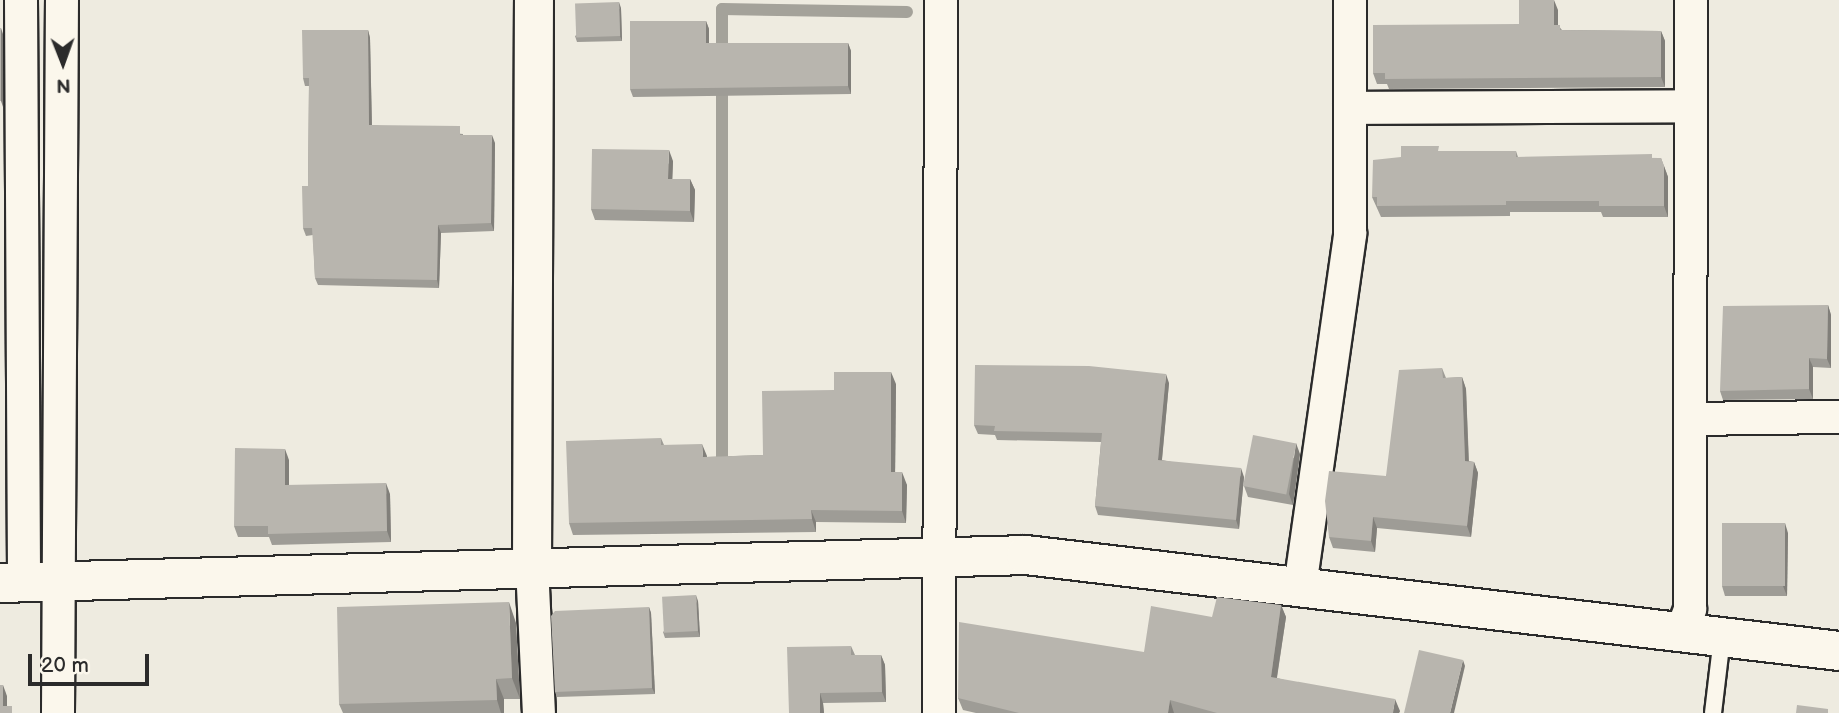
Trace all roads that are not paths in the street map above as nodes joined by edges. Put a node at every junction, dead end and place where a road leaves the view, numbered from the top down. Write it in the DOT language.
graph roads {
  1 [pos="21,0"];
  2 [pos="62,0"];
  3 [pos="534,0"];
  4 [pos="941,0"];
  5 [pos="1350,0"];
  6 [pos="1691,0"];
  7 [pos="1691,106"];
  8 [pos="1350,108"];
  9 [pos="1839,417"];
  10 [pos="1690,419"];
  11 [pos="940,554"];
  12 [pos="532,566"];
  13 [pos="28,582"];
  14 [pos="1300,587"];
  15 [pos="1681,633"];
  16 [pos="1721,638"];
  17 [pos="1839,651"];
  18 [pos="58,713"];
  19 [pos="539,713"];
  20 [pos="939,713"];
  21 [pos="1713,713"];
  1 -- 13 [label="street"];
  2 -- 13 [label="street"];
  3 -- 12 [label="street"];
  4 -- 11 [label="street"];
  5 -- 8 [label="street"];
  6 -- 7 [label="street"];
  7 -- 8 [label="street"];
  7 -- 10 [label="street"];
  8 -- 14 [label="street"];
  9 -- 10 [label="street"];
  10 -- 15 [label="street"];
  11 -- 12 [label="street"];
  11 -- 14 [label="street"];
  11 -- 20 [label="street"];
  12 -- 13 [label="street"];
  12 -- 19 [label="street"];
  13 -- 18 [label="street"];
  14 -- 15 [label="street"];
  15 -- 16 [label="street"];
  16 -- 17 [label="street"];
  16 -- 21 [label="lane"];
}
